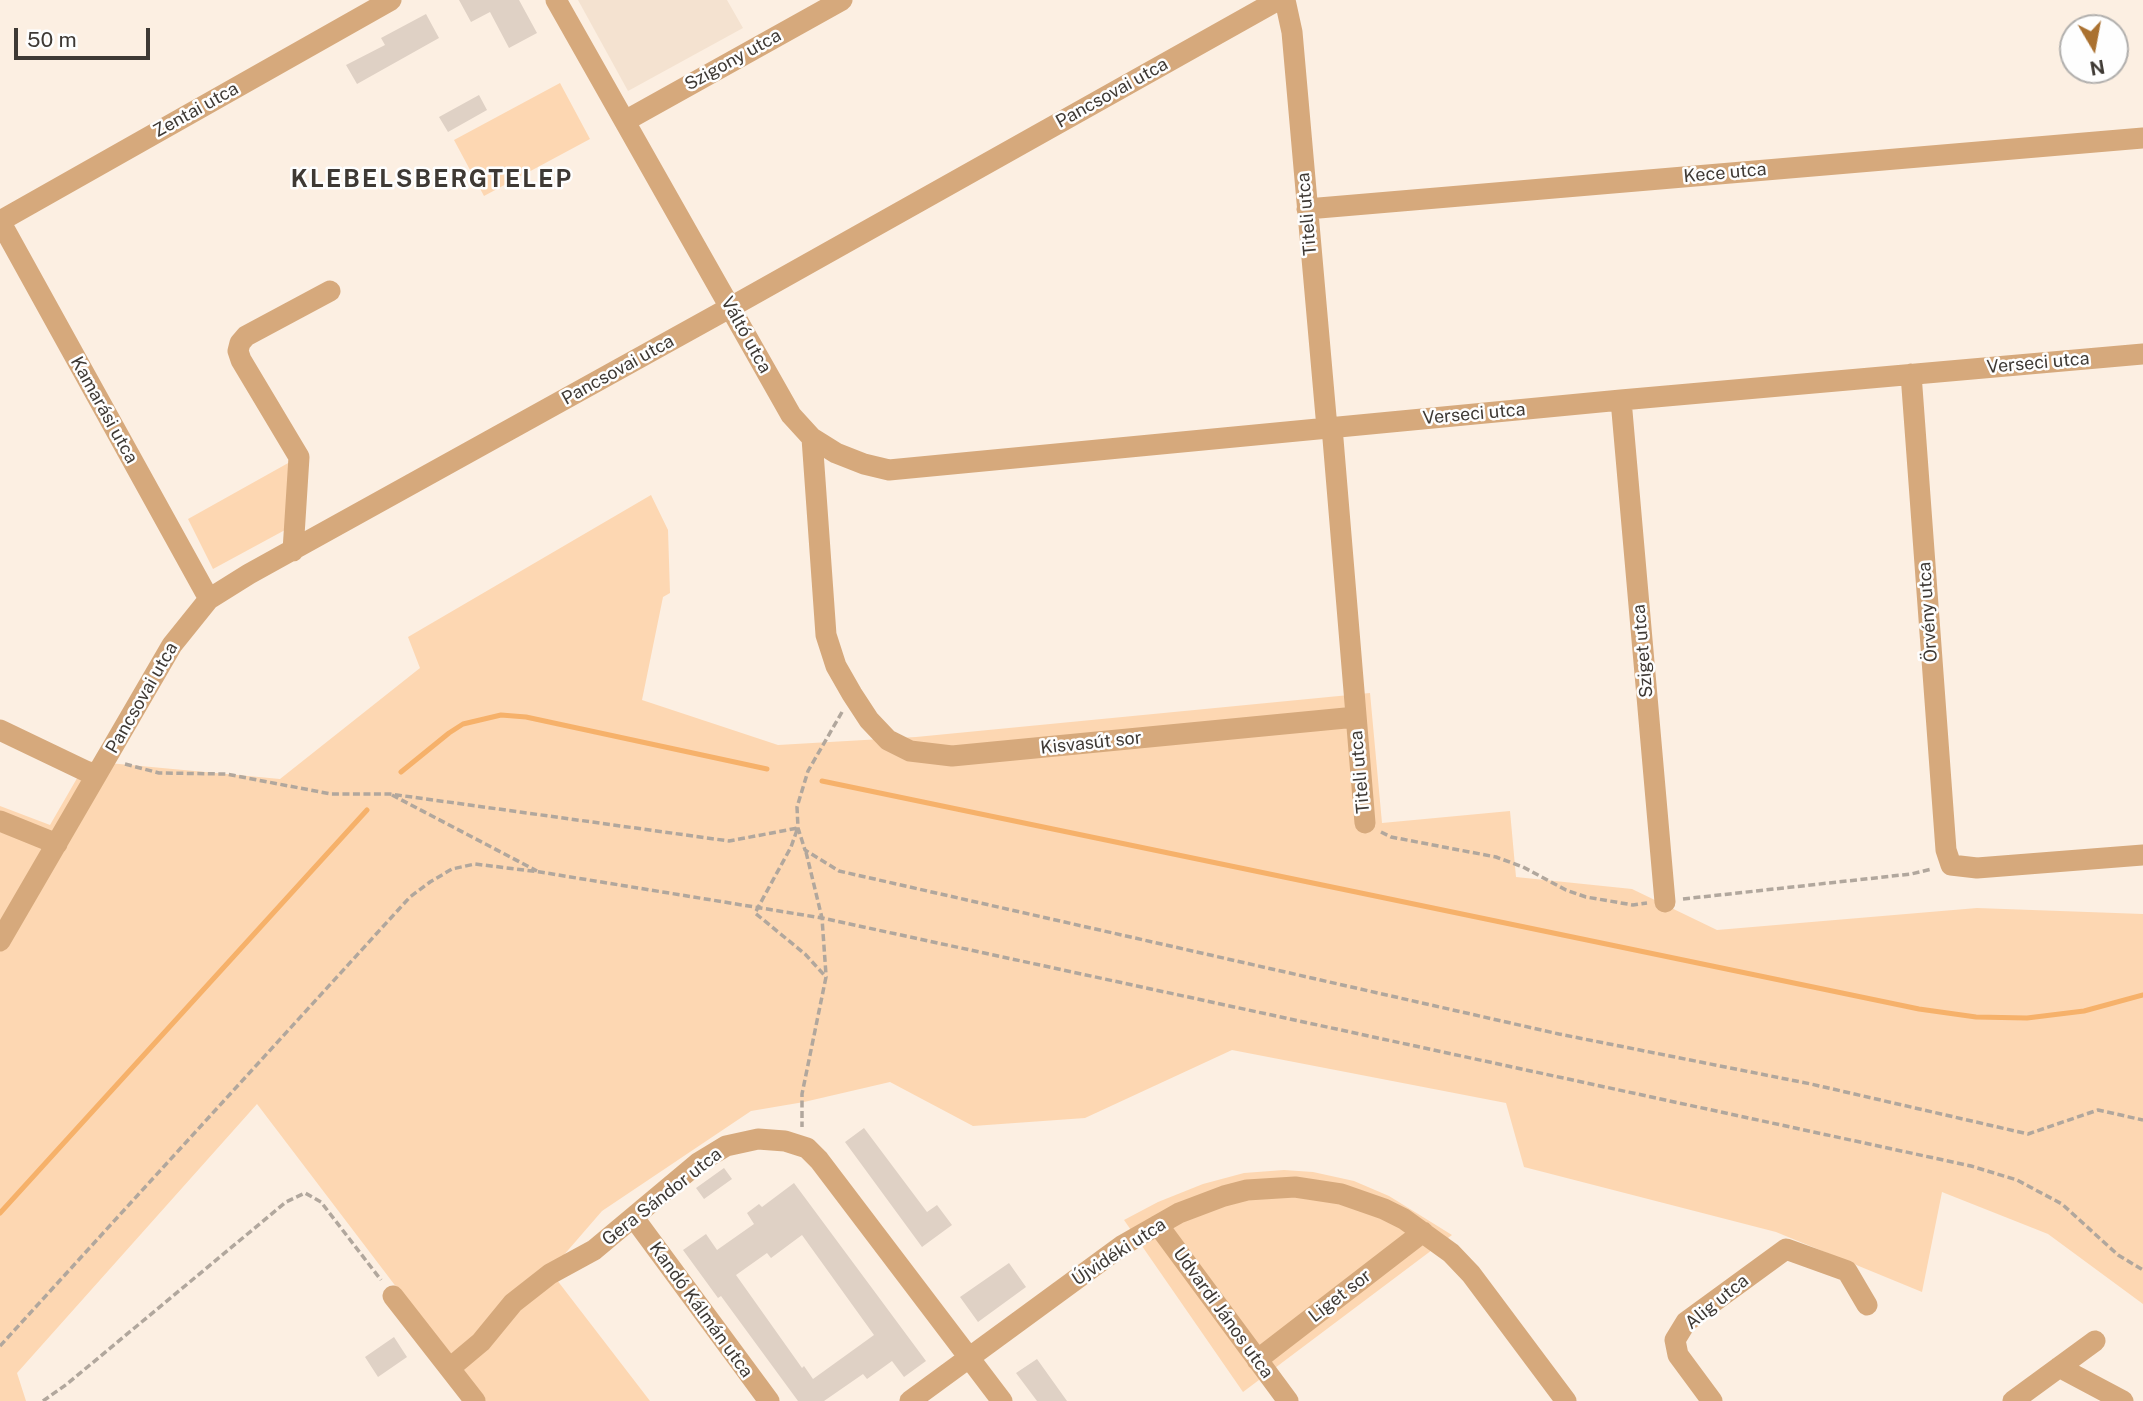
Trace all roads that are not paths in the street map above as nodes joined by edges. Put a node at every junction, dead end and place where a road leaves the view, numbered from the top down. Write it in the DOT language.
graph roads {
  1 [pos="391,0"];
  2 [pos="556,0"];
  3 [pos="842,0"];
  4 [pos="1278,0"];
  5 [pos="1285,0"];
  6 [pos="625,121"];
  7 [pos="2143,138"];
  8 [pos="1307,209"];
  9 [pos="0,221"];
  10 [pos="330,291"];
  11 [pos="731,307"];
  12 [pos="2143,354"];
  13 [pos="1911,374"];
  14 [pos="1621,400"];
  15 [pos="1329,428"];
  16 [pos="812,438"];
  17 [pos="293,551"];
  18 [pos="209,599"];
  19 [pos="1356,717"];
  20 [pos="0,730"];
  21 [pos="101,768"];
  22 [pos="0,821"];
  23 [pos="1365,823"];
  24 [pos="57,844"];
  25 [pos="2143,855"];
  26 [pos="1665,902"];
  27 [pos="0,942"];
  28 [pos="634,1218"];
  29 [pos="1158,1225"];
  30 [pos="1423,1232"];
  31 [pos="393,1296"];
  32 [pos="1867,1305"];
  33 [pos="2095,1341"];
  34 [pos="971,1358"];
  35 [pos="1257,1360"];
  36 [pos="2059,1367"];
  37 [pos="450,1368"];
  38 [pos="475,1401"];
  39 [pos="769,1401"];
  40 [pos="910,1401"];
  41 [pos="1002,1401"];
  42 [pos="1288,1401"];
  43 [pos="1566,1401"];
  44 [pos="1712,1401"];
  45 [pos="2013,1401"];
  46 [pos="2123,1401"];
  1 -- 9 [label="street, Zentai utca"];
  2 -- 6 [label="street, Váltó utca"];
  3 -- 6 [label="street, Szigony utca"];
  4 -- 11 [label="street, Pancsovai utca"];
  5 -- 8 [label="street, Titeli utca"];
  6 -- 11 [label="street, Váltó utca"];
  7 -- 8 [label="street, Kece utca"];
  8 -- 15 [label="street, Titeli utca"];
  9 -- 18 [label="street, Kamarási utca"];
  10 -- 17 [label="street"];
  11 -- 16 [label="street, Váltó utca"];
  11 -- 17 [label="street, Pancsovai utca"];
  12 -- 13 [label="street, Verseci utca"];
  13 -- 14 [label="street, Verseci utca"];
  13 -- 25 [label="street, Örvény utca"];
  14 -- 15 [label="street, Verseci utca"];
  14 -- 26 [label="street, Sziget utca"];
  15 -- 16 [label="street, Verseci utca"];
  15 -- 19 [label="street, Titeli utca"];
  16 -- 19 [label="street, Kisvasút sor"];
  17 -- 18 [label="street, Pancsovai utca"];
  18 -- 21 [label="street, Pancsovai utca"];
  19 -- 23 [label="street, Titeli utca"];
  20 -- 21 [label="street"];
  21 -- 24 [label="street, Pancsovai utca"];
  22 -- 24 [label="street"];
  24 -- 27 [label="street, Pancsovai utca"];
  28 -- 34 [label="street, Gera Sándor utca"];
  28 -- 37 [label="street, Gera Sándor utca"];
  28 -- 39 [label="street, Kandó Kálmán utca"];
  29 -- 30 [label="street, Újvidéki utca"];
  29 -- 34 [label="street, Újvidéki utca"];
  29 -- 35 [label="street, Udvardi János utca"];
  30 -- 35 [label="street, Liget sor"];
  30 -- 43 [label="street, Újvidéki utca"];
  31 -- 37 [label="street"];
  32 -- 44 [label="street, Alig utca"];
  33 -- 36 [label="street"];
  34 -- 40 [label="street, Újvidéki utca"];
  34 -- 41 [label="street"];
  35 -- 42 [label="street, Udvardi János utca"];
  36 -- 45 [label="street"];
  36 -- 46 [label="street"];
  37 -- 38 [label="street"];
}
